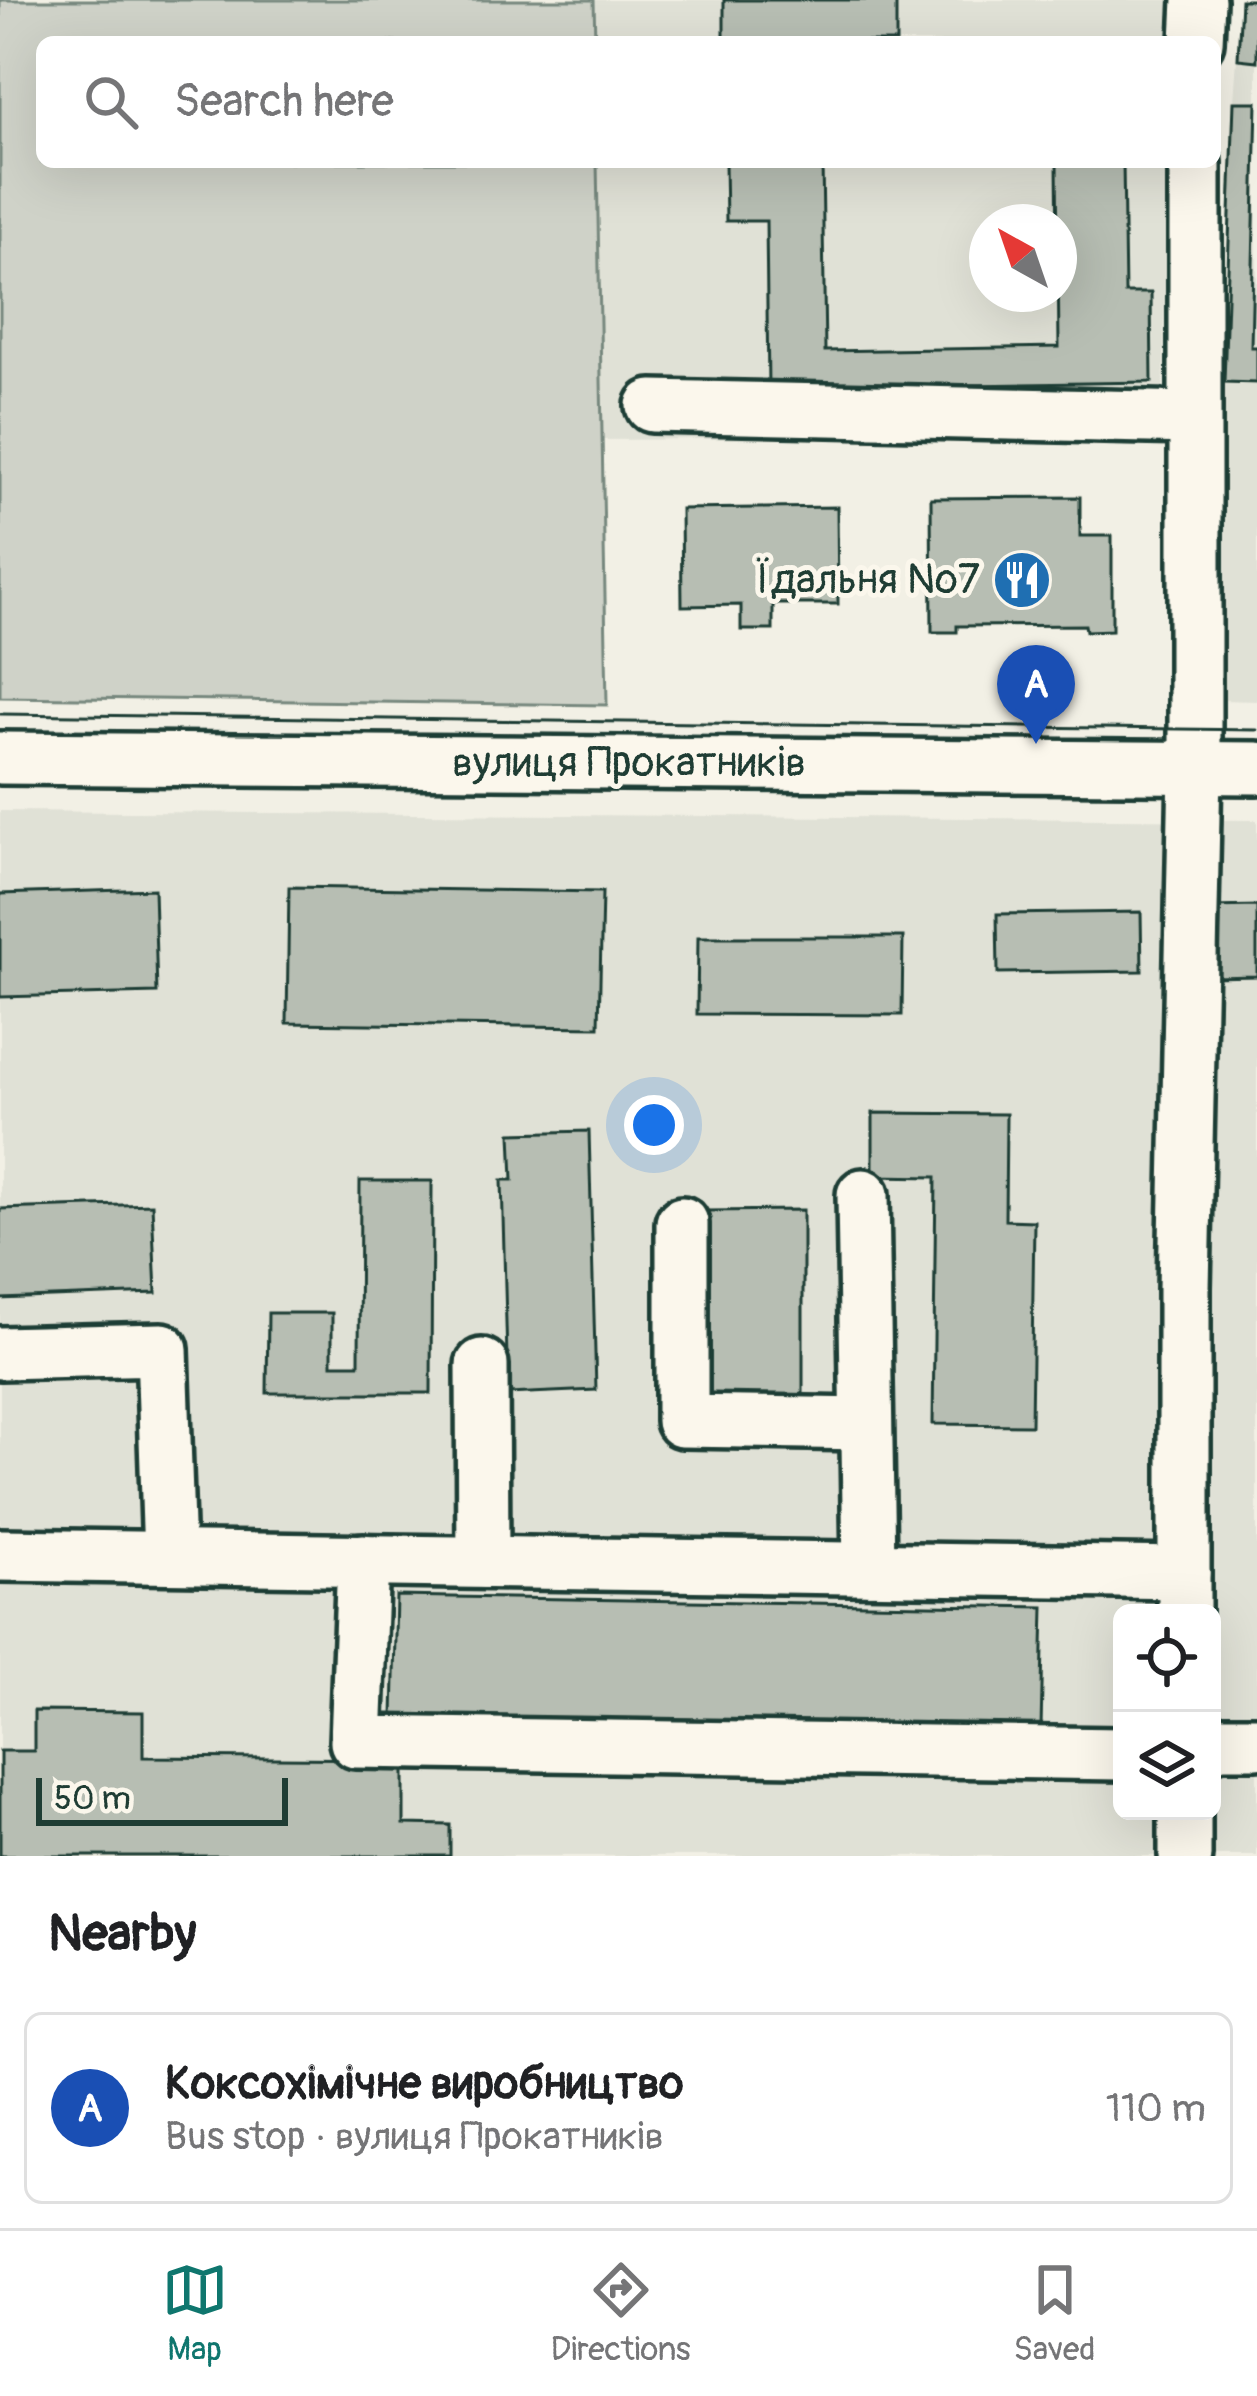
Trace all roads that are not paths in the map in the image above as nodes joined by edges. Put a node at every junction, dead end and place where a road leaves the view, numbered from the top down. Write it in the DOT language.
graph roads {
  1 [pos="1199,0"];
  2 [pos="1197,36"];
  3 [pos="1196,168"];
  4 [pos="652,406"];
  5 [pos="1194,418"];
  6 [pos="0,758"];
  7 [pos="1195,768"];
  8 [pos="1257,768"];
  9 [pos="863,1195"];
  10 [pos="682,1223"];
  11 [pos="0,1353"];
  12 [pos="482,1365"];
  13 [pos="866,1424"];
  14 [pos="0,1555"];
  15 [pos="169,1557"];
  16 [pos="363,1560"];
  17 [pos="483,1562"];
  18 [pos="869,1568"];
  19 [pos="1184,1593"];
  20 [pos="1221,1742"];
  21 [pos="1257,1742"];
  22 [pos="1113,1754"];
  23 [pos="1185,1820"];
  24 [pos="1185,1856"];
  1 -- 2 [label="street"];
  3 -- 5 [label="street"];
  4 -- 5 [label="street"];
  5 -- 7 [label="street"];
  6 -- 7 [label="street, вулиця Прокатників"];
  7 -- 8 [label="street, вулиця Прокатників"];
  7 -- 19 [label="street"];
  9 -- 13 [label="street"];
  10 -- 13 [label="street"];
  11 -- 15 [label="street"];
  12 -- 17 [label="street"];
  13 -- 18 [label="street"];
  14 -- 15 [label="street"];
  15 -- 16 [label="street"];
  16 -- 17 [label="street"];
  16 -- 22 [label="street"];
  17 -- 18 [label="street"];
  18 -- 19 [label="street"];
  20 -- 21 [label="street"];
  23 -- 24 [label="street"];
}
